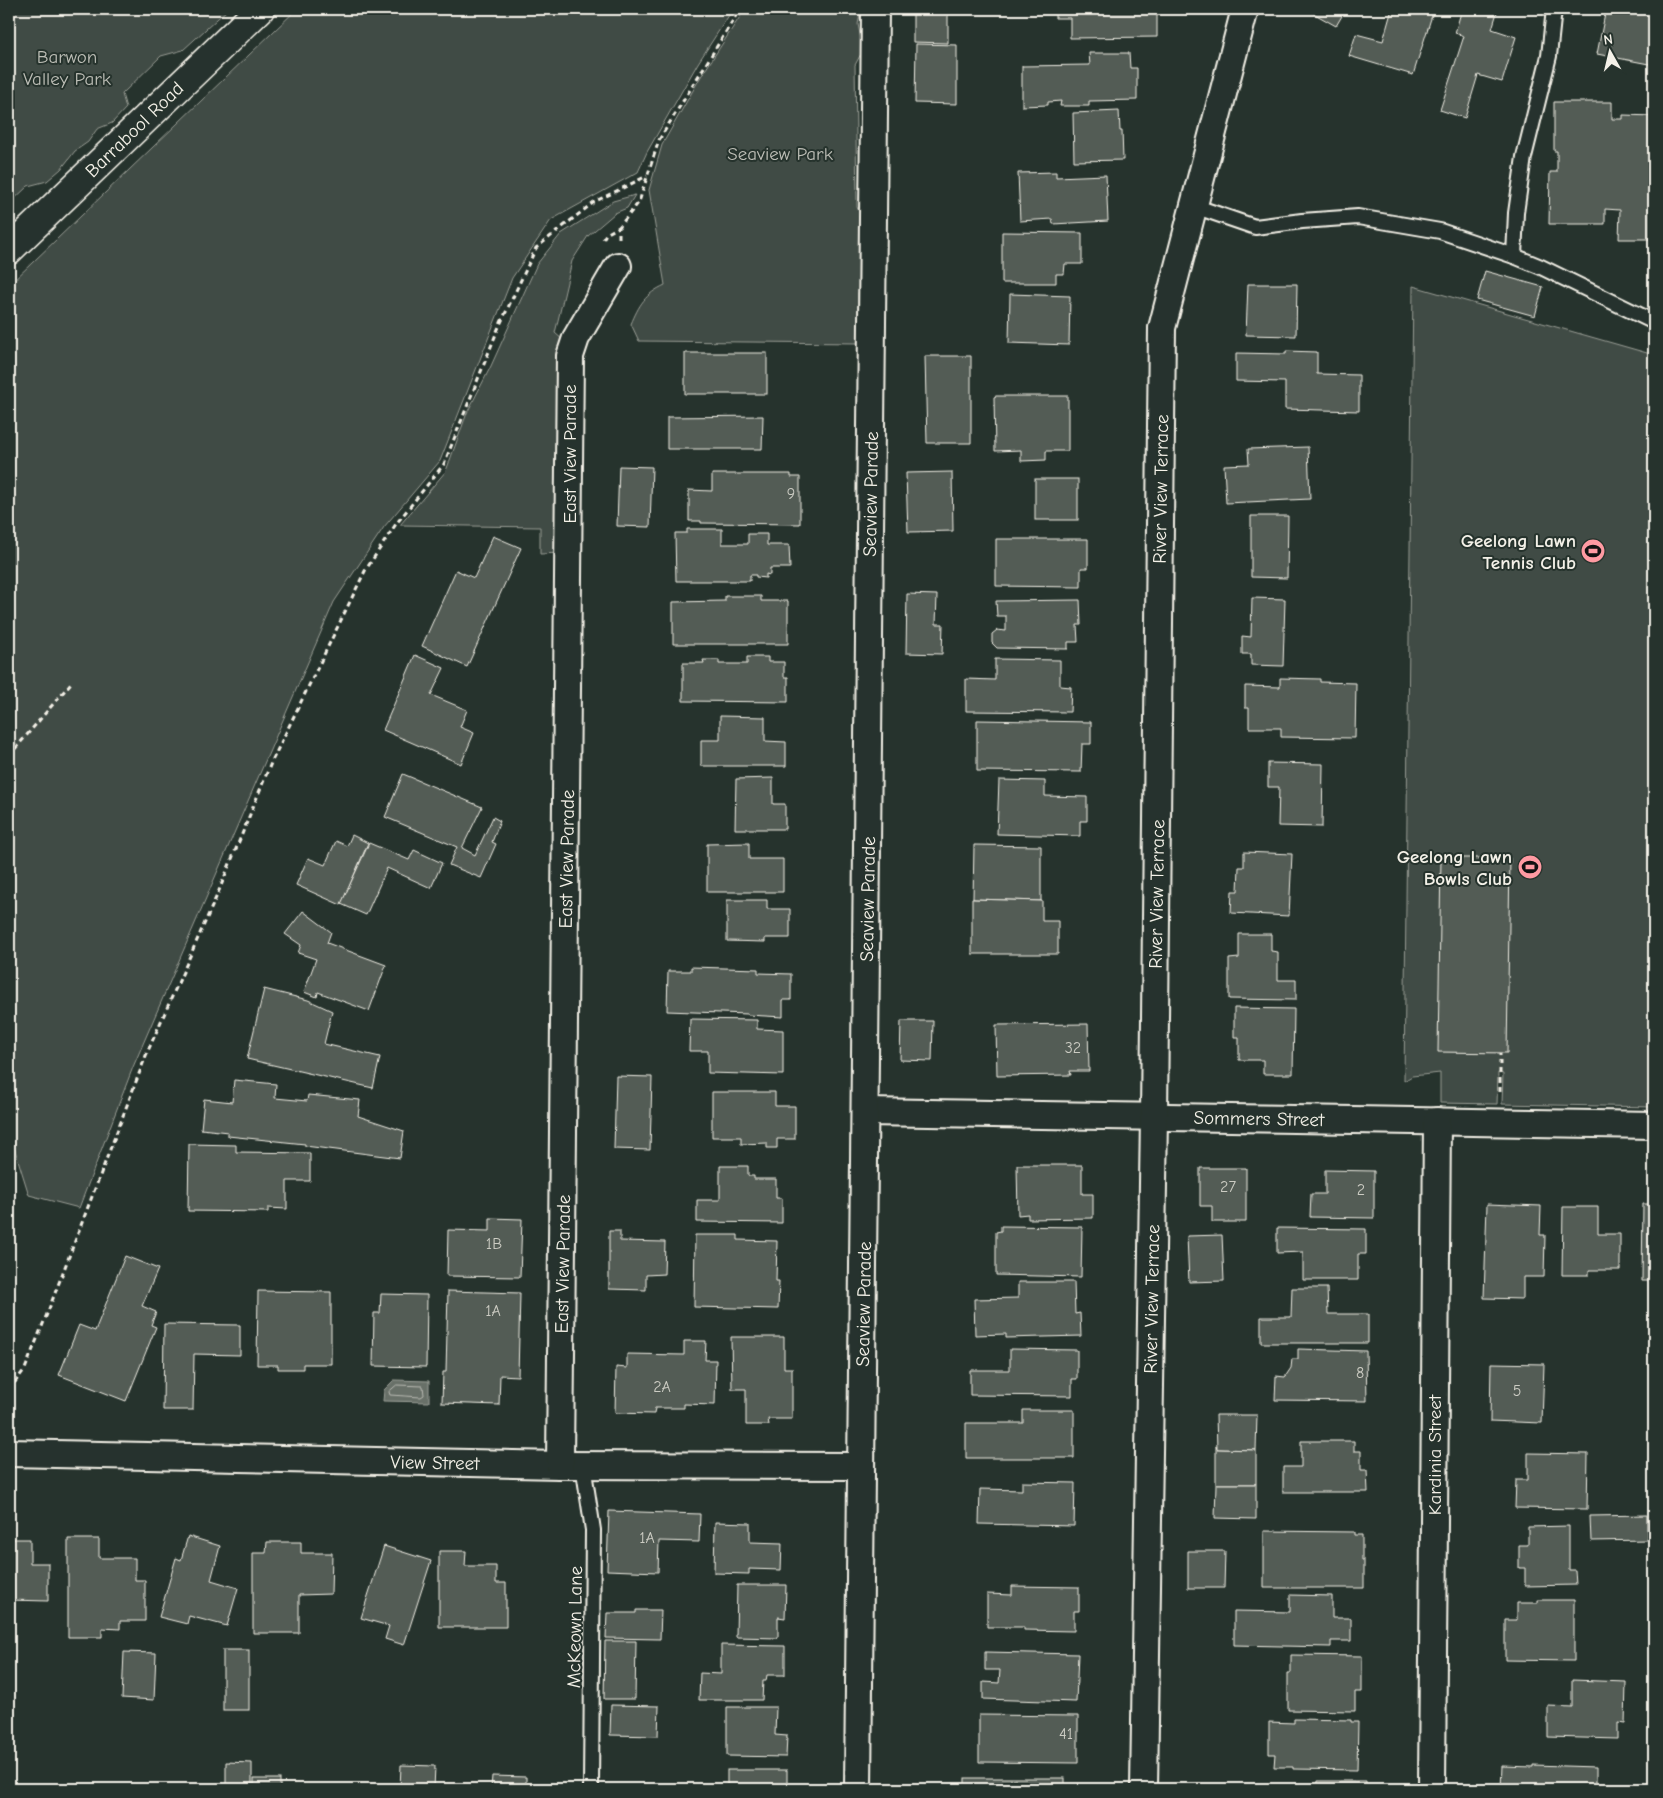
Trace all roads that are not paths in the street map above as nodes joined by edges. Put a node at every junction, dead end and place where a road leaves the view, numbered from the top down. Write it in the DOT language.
graph roads {
  1 [pos="260,9"];
  2 [pos="875,9"];
  3 [pos="1246,9"];
  4 [pos="1554,9"];
  5 [pos="1194,206"];
  6 [pos="9,250"];
  7 [pos="1514,256"];
  8 [pos="618,266"];
  9 [pos="1654,322"];
  10 [pos="865,1112"];
  11 [pos="1154,1116"];
  12 [pos="1437,1121"];
  13 [pos="1654,1125"];
  14 [pos="9,1453"];
  15 [pos="571,1465"];
  16 [pos="862,1466"];
  17 [pos="591,1789"];
  18 [pos="858,1789"];
  19 [pos="1144,1789"];
  20 [pos="1432,1789"];
  1 -- 6 [label="street, Barrabool Road"];
  2 -- 10 [label="street, Seaview Parade"];
  3 -- 5 [label="street, River View Terrace"];
  4 -- 7 [label="lane"];
  5 -- 7 [label="lane"];
  5 -- 11 [label="street, River View Terrace"];
  7 -- 9 [label="lane"];
  8 -- 15 [label="street, East View Parade"];
  10 -- 11 [label="street, Sommers Street"];
  10 -- 16 [label="street, Seaview Parade"];
  11 -- 12 [label="street, Sommers Street"];
  11 -- 19 [label="street, River View Terrace"];
  12 -- 13 [label="street, Sommers Street"];
  12 -- 20 [label="street, Kardinia Street"];
  14 -- 15 [label="street, View Street"];
  15 -- 16 [label="street, View Street"];
  15 -- 17 [label="lane, McKeown Lane"];
  16 -- 18 [label="street, Seaview Parade"];
}
